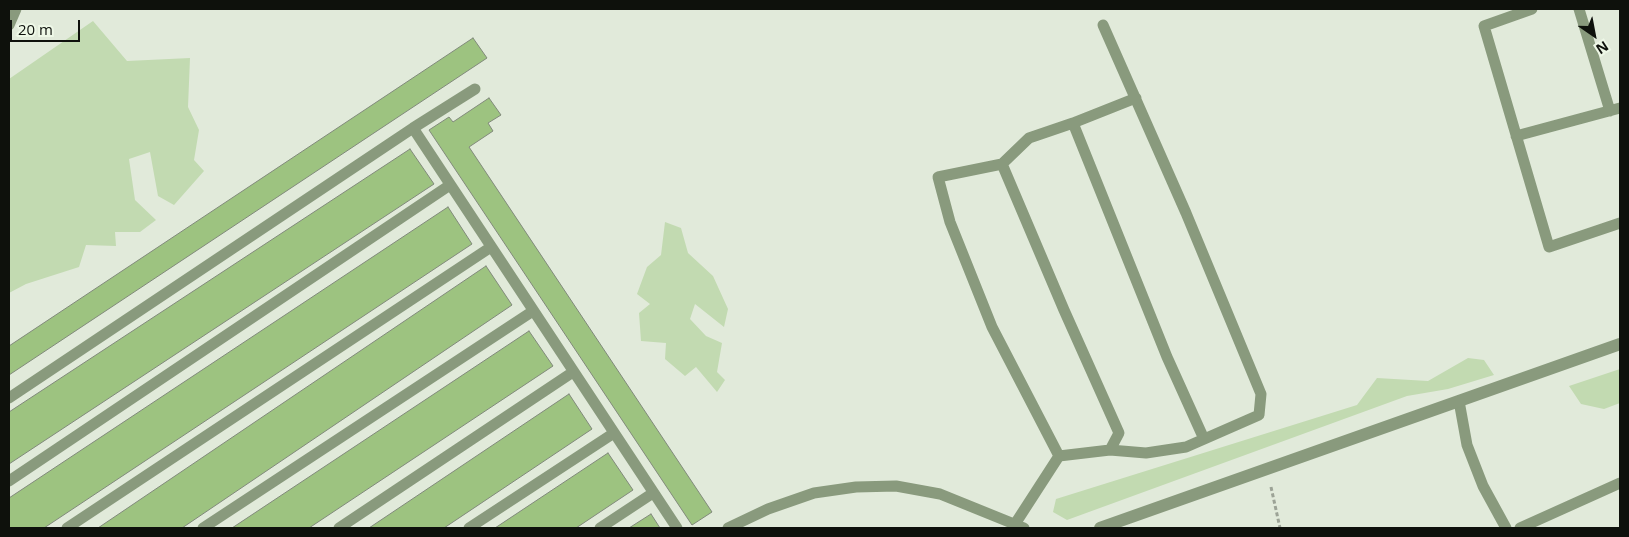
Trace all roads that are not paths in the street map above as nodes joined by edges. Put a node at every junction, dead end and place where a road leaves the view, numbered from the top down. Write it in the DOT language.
graph roads {
  1 [pos="16,9"];
  2 [pos="1532,9"];
  3 [pos="1579,9"];
  4 [pos="9,25"];
  5 [pos="1104,25"];
  6 [pos="475,89"];
  7 [pos="1136,98"];
  8 [pos="1615,109"];
  9 [pos="1072,123"];
  10 [pos="413,128"];
  11 [pos="1516,136"];
  12 [pos="1002,164"];
  13 [pos="450,186"];
  14 [pos="1620,223"];
  15 [pos="491,247"];
  16 [pos="533,311"];
  17 [pos="1620,344"];
  18 [pos="573,372"];
  19 [pos="9,398"];
  20 [pos="1459,401"];
  21 [pos="614,433"];
  22 [pos="1204,439"];
  23 [pos="1110,450"];
  24 [pos="1059,456"];
  25 [pos="9,481"];
  26 [pos="1620,483"];
  27 [pos="653,493"];
  28 [pos="1020,526"];
  29 [pos="67,528"];
  30 [pos="203,528"];
  31 [pos="339,528"];
  32 [pos="469,528"];
  33 [pos="600,528"];
  34 [pos="677,528"];
  35 [pos="728,528"];
  36 [pos="1100,528"];
  37 [pos="1506,528"];
  38 [pos="1520,528"];
  1 -- 4 [label="lane"];
  2 -- 11 [label="lane"];
  3 -- 8 [label="lane"];
  5 -- 7 [label="lane"];
  6 -- 10 [label="lane"];
  7 -- 9 [label="lane"];
  7 -- 22 [label="lane"];
  8 -- 11 [label="lane"];
  9 -- 12 [label="lane"];
  9 -- 22 [label="lane"];
  10 -- 13 [label="lane"];
  10 -- 19 [label="lane"];
  11 -- 14 [label="lane"];
  12 -- 23 [label="lane"];
  12 -- 24 [label="lane"];
  13 -- 15 [label="lane"];
  13 -- 25 [label="lane"];
  15 -- 16 [label="lane"];
  15 -- 29 [label="lane"];
  16 -- 18 [label="lane"];
  16 -- 30 [label="lane"];
  17 -- 20 [label="street"];
  18 -- 21 [label="lane"];
  18 -- 31 [label="lane"];
  20 -- 36 [label="street"];
  20 -- 37 [label="lane"];
  21 -- 27 [label="lane"];
  21 -- 32 [label="lane"];
  22 -- 23 [label="lane"];
  23 -- 24 [label="lane"];
  24 -- 28 [label="lane"];
  26 -- 38 [label="lane"];
  27 -- 33 [label="lane"];
  27 -- 34 [label="lane"];
  28 -- 35 [label="lane"];
}
